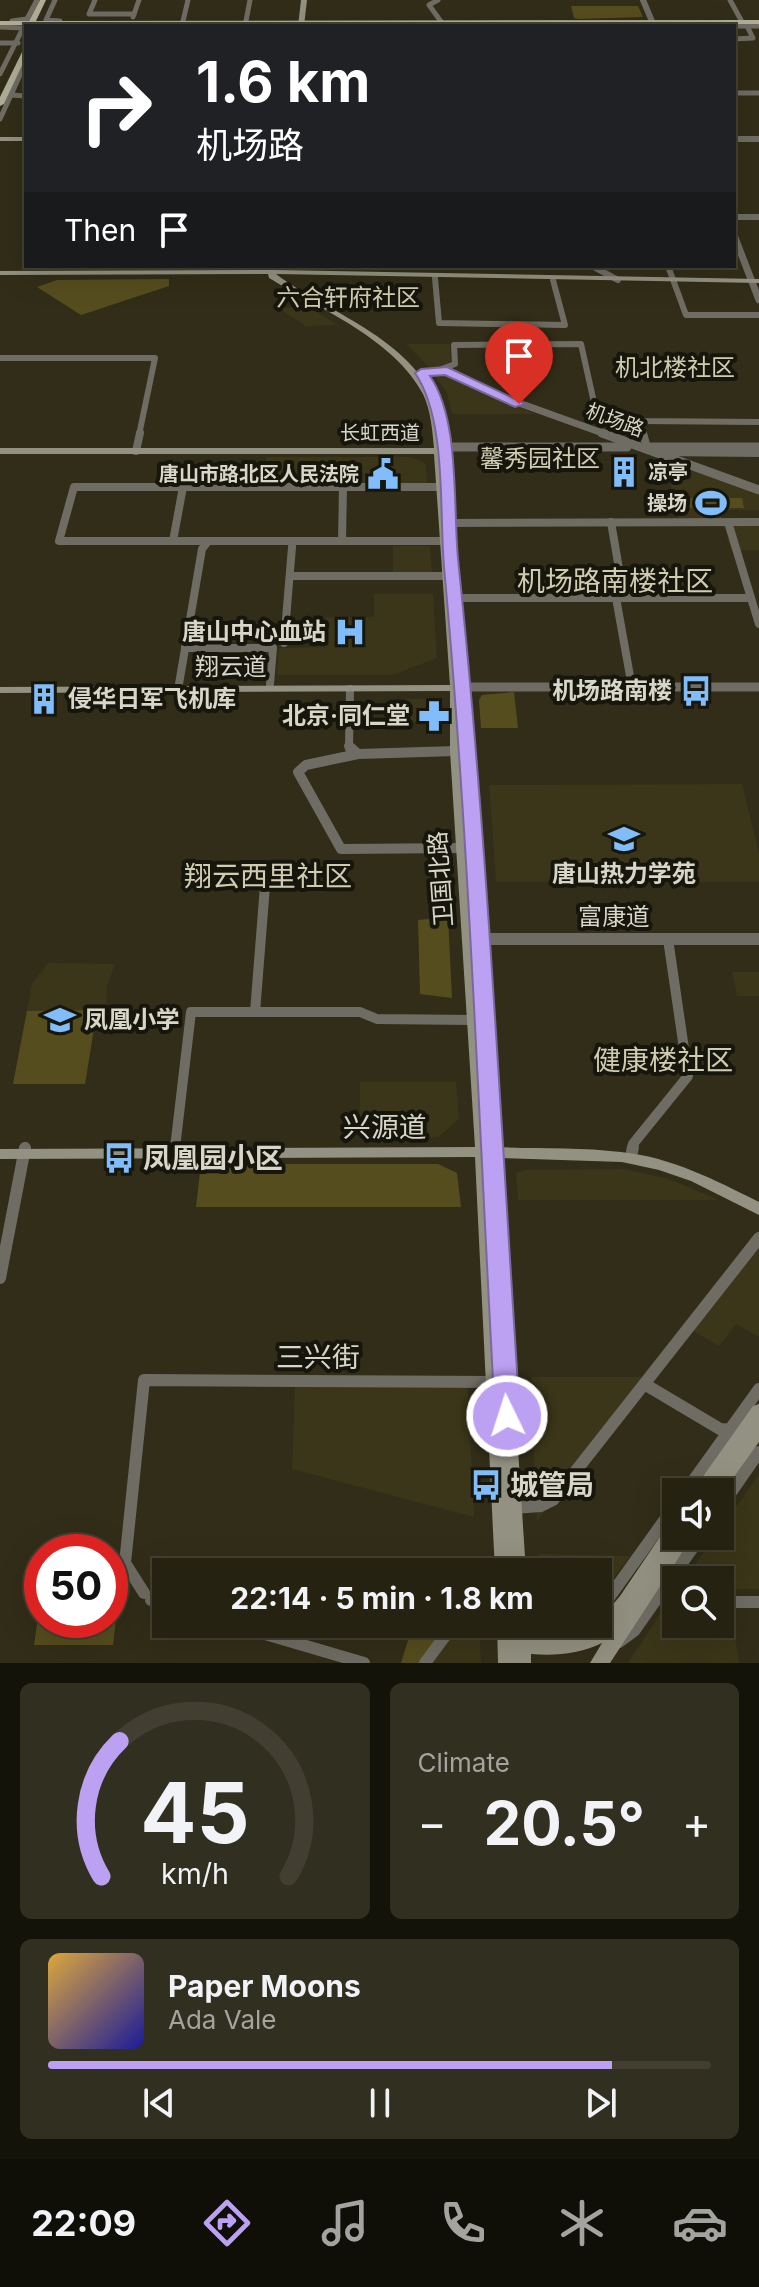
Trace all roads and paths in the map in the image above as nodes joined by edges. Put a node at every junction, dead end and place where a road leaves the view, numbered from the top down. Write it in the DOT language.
graph roads {
  1 [pos="40,0"];
  2 [pos="52,0"];
  3 [pos="95,0"];
  4 [pos="139,0"];
  5 [pos="188,0"];
  6 [pos="250,0"];
  7 [pos="298,0"];
  8 [pos="304,0"];
  9 [pos="438,0"];
  10 [pos="643,0"];
  11 [pos="730,0"];
  12 [pos="134,14"];
  13 [pos="183,21"];
  14 [pos="246,21"];
  15 [pos="130,22"];
  16 [pos="442,22"];
  17 [pos="745,23"];
  18 [pos="759,23"];
  19 [pos="0,24"];
  20 [pos="31,24"];
  21 [pos="242,24"];
  22 [pos="285,24"];
  23 [pos="298,24"];
  24 [pos="298,24"];
  25 [pos="346,24"];
  26 [pos="653,24"];
  27 [pos="751,33"];
  28 [pos="759,33"];
  29 [pos="736,39"];
  30 [pos="0,43"];
  31 [pos="21,45"];
  32 [pos="24,67"];
  33 [pos="6,80"];
  34 [pos="736,93"];
  35 [pos="759,93"];
  36 [pos="11,95"];
  37 [pos="24,96"];
  38 [pos="0,104"];
  39 [pos="0,119"];
  40 [pos="736,139"];
  41 [pos="759,139"];
  42 [pos="0,140"];
  43 [pos="24,140"];
  44 [pos="736,217"];
  45 [pos="759,217"];
  46 [pos="736,241"];
  47 [pos="596,268"];
  48 [pos="669,268"];
  49 [pos="274,270"];
  50 [pos="349,270"];
  51 [pos="0,274"];
  52 [pos="435,278"];
  53 [pos="553,280"];
  54 [pos="618,280"];
  55 [pos="673,281"];
  56 [pos="755,281"];
  57 [pos="759,300"];
  58 [pos="759,315"];
  59 [pos="0,358"];
  60 [pos="439,370"];
  61 [pos="418,374"];
  62 [pos="640,421"];
  63 [pos="759,422"];
  64 [pos="632,446"];
  65 [pos="136,449"];
  66 [pos="440,449"];
  67 [pos="649,449"];
  68 [pos="759,449"];
  69 [pos="0,450"];
  70 [pos="183,487"];
  71 [pos="343,487"];
  72 [pos="439,487"];
  73 [pos="759,490"];
  74 [pos="611,522"];
  75 [pos="728,522"];
  76 [pos="759,522"];
  77 [pos="447,523"];
  78 [pos="173,541"];
  79 [pos="342,541"];
  80 [pos="443,541"];
  81 [pos="206,544"];
  82 [pos="292,547"];
  83 [pos="290,576"];
  84 [pos="446,576"];
  85 [pos="456,598"];
  86 [pos="620,598"];
  87 [pos="751,598"];
  88 [pos="759,624"];
  89 [pos="284,643"];
  90 [pos="185,648"];
  91 [pos="179,684"];
  92 [pos="270,684"];
  93 [pos="457,687"];
  94 [pos="632,687"];
  95 [pos="759,687"];
  96 [pos="0,688"];
  97 [pos="350,689"];
  98 [pos="456,751"];
  99 [pos="358,754"];
  100 [pos="463,848"];
  101 [pos="265,886"];
  102 [pos="473,939"];
  103 [pos="668,939"];
  104 [pos="759,939"];
  105 [pos="255,1012"];
  106 [pos="473,1020"];
  107 [pos="0,1148"];
  108 [pos="175,1148"];
  109 [pos="486,1150"];
  110 [pos="24,1151"];
  111 [pos="632,1152"];
  112 [pos="0,1154"];
  113 [pos="759,1199"];
  114 [pos="759,1209"];
  115 [pos="759,1238"];
  116 [pos="0,1278"];
  117 [pos="492,1382"];
  118 [pos="646,1385"];
  119 [pos="759,1389"];
  120 [pos="759,1411"];
  121 [pos="745,1429"];
  122 [pos="759,1452"];
  123 [pos="698,1478"];
  124 [pos="711,1478"];
  125 [pos="721,1478"];
  126 [pos="734,1488"];
  127 [pos="513,1508"];
  128 [pos="662,1524"];
  129 [pos="662,1549"];
  130 [pos="503,1558"];
  131 [pos="516,1558"];
  132 [pos="612,1593"];
  133 [pos="662,1596"];
  134 [pos="152,1597"];
  135 [pos="734,1603"];
  136 [pos="759,1603"];
  137 [pos="279,1638"];
  138 [pos="444,1638"];
  139 [pos="601,1643"];
  140 [pos="514,1644"];
  141 [pos="364,1663"];
  142 [pos="425,1663"];
  143 [pos="507,1663"];
  1 -- 20 [label="main road"];
  2 -- 15 [label="street"];
  2 -- 20 [label="main road"];
  3 -- 12 [label="street"];
  4 -- 12 [label="street"];
  5 -- 13 [label="street"];
  6 -- 14 [label="street"];
  7 -- 23 [label="main road"];
  8 -- 24 [label="main road"];
  9 -- 16 [label="street"];
  10 -- 26 [label="street"];
  11 -- 17 [label="street"];
  12 -- 15 [label="street"];
  13 -- 14 [label="street"];
  13 -- 15 [label="street"];
  14 -- 22 [label="street"];
  15 -- 20 [label="main road"];
  15 -- 21 [label="main road"];
  16 -- 25 [label="main road"];
  16 -- 26 [label="main road"];
  17 -- 18 [label="main road"];
  17 -- 26 [label="main road"];
  17 -- 27 [label="street"];
  18 -- 26 [label="main road"];
  19 -- 20 [label="main road"];
  27 -- 28 [label="street"];
  27 -- 29 [label="street"];
  30 -- 31 [label="street"];
  31 -- 33 [label="main road"];
  31 -- 33 [label="street"];
  32 -- 33 [label="street"];
  33 -- 36 [label="street"];
  33 -- 38 [label="main road"];
  34 -- 35 [label="street"];
  36 -- 37 [label="street"];
  36 -- 39 [label="street"];
  40 -- 41 [label="street"];
  42 -- 43 [label="main road"];
  44 -- 45 [label="street"];
  46 -- 56 [label="street"];
  47 -- 54 [label="street"];
  48 -- 55 [label="street"];
  49 -- 50 [label="main road"];
  49 -- 51 [label="main road"];
  49 -- 52 [label="main road"];
  49 -- 61 [label="main road, 卫国北路"];
  50 -- 54 [label="main road"];
  52 -- 53 [label="main road"];
  52 -- 53 [label="street"];
  53 -- 55 [label="main road"];
  54 -- 55 [label="main road"];
  55 -- 56 [label="main road"];
  55 -- 58 [label="street"];
  56 -- 57 [label="street"];
  59 -- 65 [label="street"];
  60 -- 61 [label="street"];
  60 -- 62 [label="street"];
  60 -- 64 [label="street, 机场路"];
  61 -- 66 [label="main road, 卫国北路"];
  62 -- 63 [label="street"];
  62 -- 67 [label="street"];
  64 -- 66 [label="street, 长虹西道"];
  64 -- 67 [label="street, 机场路"];
  64 -- 68 [label="street, 长虹西道"];
  65 -- 66 [label="main road, 长虹西道"];
  65 -- 69 [label="main road, 长虹西道"];
  66 -- 67 [label="street, 长虹西道"];
  66 -- 72 [label="main road, 卫国北路"];
  66 -- 77 [label="main road, 卫国北路"];
  67 -- 68 [label="street, 长虹西道"];
  67 -- 73 [label="street, 机场路"];
  70 -- 71 [label="street"];
  70 -- 78 [label="street"];
  70 -- 78 [label="street"];
  71 -- 72 [label="street"];
  71 -- 79 [label="street"];
  72 -- 80 [label="main road, 卫国北路"];
  74 -- 75 [label="street"];
  74 -- 77 [label="street"];
  74 -- 86 [label="street"];
  75 -- 76 [label="street"];
  75 -- 87 [label="street"];
  77 -- 85 [label="main road, 卫国北路"];
  78 -- 79 [label="street"];
  79 -- 80 [label="street"];
  80 -- 84 [label="main road, 卫国北路"];
  81 -- 90 [label="street"];
  82 -- 83 [label="street"];
  83 -- 84 [label="street"];
  83 -- 89 [label="street"];
  84 -- 93 [label="main road, 卫国北路"];
  85 -- 86 [label="street"];
  85 -- 93 [label="main road, 卫国北路"];
  86 -- 87 [label="street"];
  86 -- 94 [label="street"];
  87 -- 88 [label="street"];
  90 -- 91 [label="street"];
  90 -- 92 [label="street"];
  91 -- 92 [label="main road, 翔云道"];
  91 -- 96 [label="main road, 翔云道"];
  92 -- 93 [label="main road, 翔云道"];
  93 -- 94 [label="street, 翔云道"];
  93 -- 97 [label="main road, 翔云道"];
  93 -- 98 [label="main road, 卫国北路"];
  93 -- 102 [label="main road, 卫国北路"];
  94 -- 95 [label="street, 翔云道"];
  96 -- 97 [label="main road, 翔云道"];
  97 -- 99 [label="street"];
  98 -- 99 [label="street"];
  98 -- 100 [label="main road, 卫国北路"];
  99 -- 100 [label="street"];
  100 -- 102 [label="main road, 卫国北路"];
  101 -- 105 [label="street"];
  102 -- 103 [label="street, 富康道"];
  102 -- 106 [label="main road, 卫国北路"];
  102 -- 109 [label="main road, 卫国北路"];
  103 -- 104 [label="street, 富康道"];
  103 -- 111 [label="street"];
  105 -- 106 [label="street"];
  105 -- 108 [label="street"];
  106 -- 109 [label="main road, 卫国北路"];
  107 -- 110 [label="main road, 兴源道"];
  108 -- 109 [label="main road, 兴源道"];
  108 -- 110 [label="main road, 兴源道"];
  109 -- 110 [label="main road, 兴源道"];
  109 -- 111 [label="main road, 兴源道"];
  109 -- 114 [label="main road, 兴源道"];
  109 -- 117 [label="main road, 卫国北路"];
  109 -- 127 [label="main road, 卫国北路"];
  110 -- 112 [label="main road, 兴源道"];
  110 -- 116 [label="street"];
  111 -- 113 [label="main road, 兴源道"];
  115 -- 118 [label="street"];
  117 -- 130 [label="main road, 卫国北路"];
  117 -- 134 [label="street, 三兴街"];
  118 -- 121 [label="street"];
  118 -- 127 [label="street"];
  119 -- 121 [label="street"];
  120 -- 121 [label="main road"];
  121 -- 123 [label="street"];
  121 -- 124 [label="main road"];
  121 -- 125 [label="main road"];
  122 -- 126 [label="street"];
  127 -- 131 [label="main road, 卫国北路"];
  128 -- 132 [label="street"];
  129 -- 139 [label="main road"];
  133 -- 139 [label="main road"];
  135 -- 136 [label="street"];
  137 -- 141 [label="street"];
  138 -- 142 [label="street"];
  139 -- 140 [label="main road"];
  140 -- 143 [label="main road"];
}
